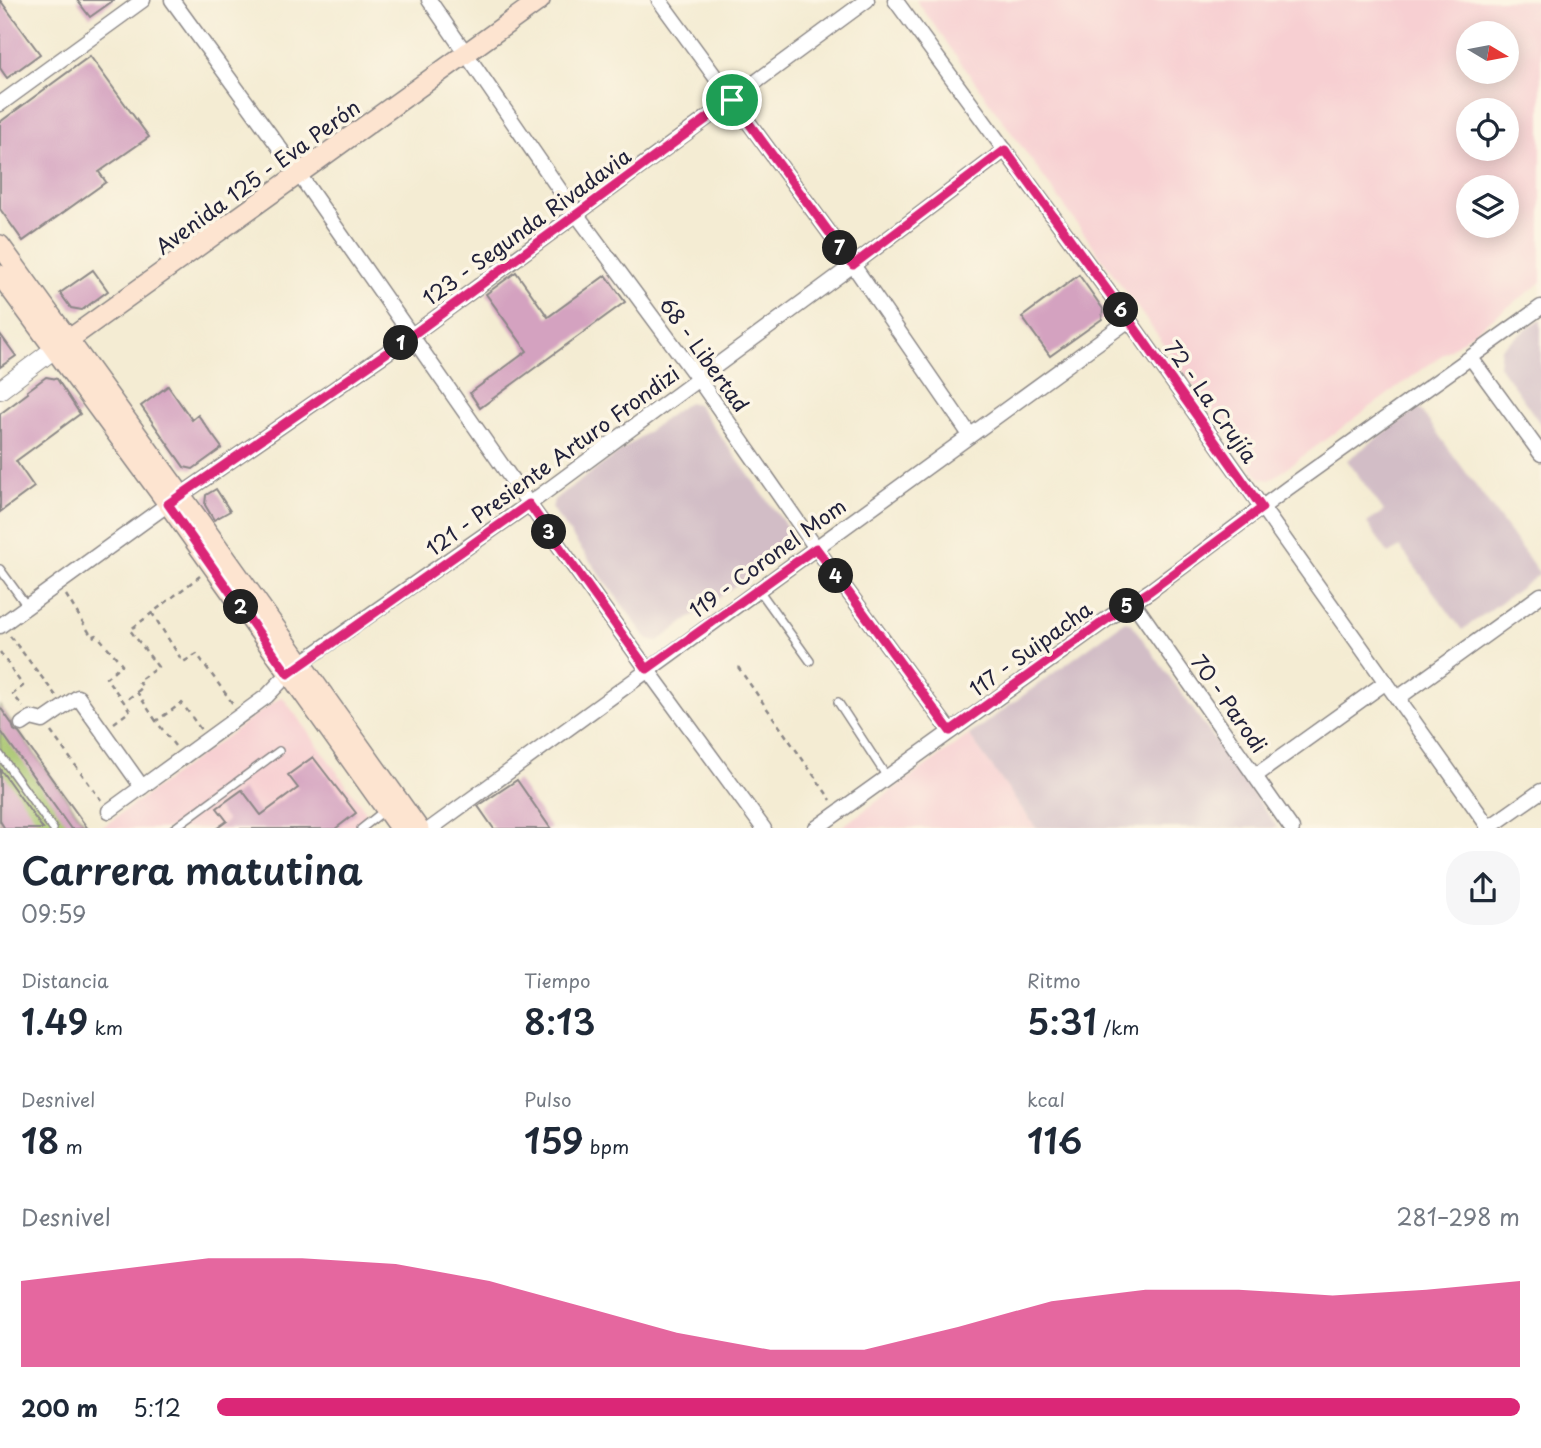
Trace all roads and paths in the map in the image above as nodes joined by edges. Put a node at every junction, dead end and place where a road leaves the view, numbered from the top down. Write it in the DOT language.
graph roads {
  1 [pos="144,0"];
  2 [pos="172,0"];
  3 [pos="429,0"];
  4 [pos="540,0"];
  5 [pos="659,0"];
  6 [pos="867,0"];
  7 [pos="895,0"];
  8 [pos="467,53"];
  9 [pos="732,100"];
  10 [pos="0,104"];
  11 [pos="1005,150"];
  12 [pos="298,173"];
  13 [pos="577,215"];
  14 [pos="0,245"];
  15 [pos="853,265"];
  16 [pos="0,275"];
  17 [pos="1541,307"];
  18 [pos="1129,320"];
  19 [pos="411,336"];
  20 [pos="60,345"];
  21 [pos="1471,358"];
  22 [pos="699,380"];
  23 [pos="0,390"];
  24 [pos="970,435"];
  25 [pos="1541,454"];
  26 [pos="175,500"];
  27 [pos="529,504"];
  28 [pos="1262,508"];
  29 [pos="816,548"];
  30 [pos="0,569"];
  31 [pos="202,575"];
  32 [pos="57,584"];
  33 [pos="759,590"];
  34 [pos="1541,595"];
  35 [pos="1133,602"];
  36 [pos="27,606"];
  37 [pos="152,613"];
  38 [pos="1,625"];
  39 [pos="0,652"];
  40 [pos="810,661"];
  41 [pos="738,667"];
  42 [pos="295,668"];
  43 [pos="647,669"];
  44 [pos="1386,682"];
  45 [pos="137,692"];
  46 [pos="1398,698"];
  47 [pos="124,702"];
  48 [pos="838,702"];
  49 [pos="65,706"];
  50 [pos="241,715"];
  51 [pos="32,721"];
  52 [pos="156,721"];
  53 [pos="102,731"];
  54 [pos="950,731"];
  55 [pos="207,740"];
  56 [pos="279,751"];
  57 [pos="0,755"];
  58 [pos="183,757"];
  59 [pos="1255,776"];
  60 [pos="887,777"];
  61 [pos="142,787"];
  62 [pos="1541,791"];
  63 [pos="386,810"];
  64 [pos="109,811"];
  65 [pos="839,812"];
  66 [pos="53,828"];
  67 [pos="173,828"];
  68 [pos="361,828"];
  69 [pos="400,828"];
  70 [pos="419,828"];
  71 [pos="430,828"];
  72 [pos="764,828"];
  73 [pos="816,828"];
  74 [pos="1292,828"];
  75 [pos="1489,828"];
  1 -- 10 [label="street"];
  2 -- 12 [label="street"];
  3 -- 8 [label="street, 68 - Libertad"];
  4 -- 8 [label="main road, Avenida 125 - Eva Perón"];
  5 -- 9 [label="street"];
  6 -- 9 [label="street, 123 - Segunda Rivadavia"];
  7 -- 11 [label="street, 72 - La Crujía"];
  8 -- 12 [label="main road, Avenida 125 - Eva Perón"];
  8 -- 13 [label="street, 68 - Libertad"];
  9 -- 13 [label="street, 123 - Segunda Rivadavia"];
  9 -- 15 [label="street"];
  11 -- 15 [label="street, 121 - Presiente Arturo Frondizi"];
  11 -- 18 [label="street, 72 - La Crujía"];
  12 -- 19 [label="street"];
  12 -- 20 [label="main road, Avenida 125 - Eva Perón"];
  13 -- 19 [label="street, 123 - Segunda Rivadavia"];
  13 -- 22 [label="street, 68 - Libertad"];
  14 -- 20 [label="main road"];
  15 -- 22 [label="street, 121 - Presiente Arturo Frondizi"];
  15 -- 24 [label="street"];
  16 -- 20 [label="main road"];
  17 -- 21 [label="street, 117 - Suipacha"];
  18 -- 24 [label="street, 119 - Coronel Mom"];
  18 -- 28 [label="street, 72 - La Crujía"];
  19 -- 26 [label="street, 123 - Segunda Rivadavia"];
  19 -- 27 [label="street"];
  20 -- 23 [label="street, Avenida 125 - Eva Perón"];
  20 -- 26 [label="main road"];
  21 -- 25 [label="street"];
  21 -- 28 [label="street, 117 - Suipacha"];
  22 -- 27 [label="street, 121 - Presiente Arturo Frondizi"];
  22 -- 29 [label="street, 68 - Libertad"];
  24 -- 29 [label="street, 119 - Coronel Mom"];
  26 -- 32 [label="street, 123 - Segunda Rivadavia"];
  26 -- 42 [label="main road"];
  27 -- 42 [label="street, 121 - Presiente Arturo Frondizi"];
  27 -- 43 [label="street"];
  28 -- 35 [label="street, 117 - Suipacha"];
  28 -- 44 [label="street, 72 - La Crujía"];
  29 -- 33 [label="street, 119 - Coronel Mom"];
  29 -- 54 [label="street, 68 - Libertad"];
  30 -- 36 [label="lane"];
  31 -- 37 [label="path"];
  32 -- 36 [label="street, 123 - Segunda Rivadavia"];
  32 -- 47 [label="path"];
  33 -- 40 [label="lane"];
  33 -- 43 [label="street, 119 - Coronel Mom"];
  34 -- 46 [label="street"];
  35 -- 54 [label="street, 117 - Suipacha"];
  35 -- 59 [label="street, 70 - Parodi"];
  36 -- 38 [label="street, 123 - Segunda Rivadavia"];
  37 -- 45 [label="path"];
  37 -- 50 [label="path"];
  38 -- 49 [label="path"];
  39 -- 51 [label="path"];
  41 -- 65 [label="path"];
  42 -- 50 [label="street, 121 - Presiente Arturo Frondizi"];
  42 -- 63 [label="main road"];
  42 -- 70 [label="main road"];
  43 -- 71 [label="street, 119 - Coronel Mom"];
  43 -- 72 [label="street"];
  44 -- 46 [label="street, 72 - La Crujía"];
  44 -- 59 [label="street"];
  45 -- 47 [label="path"];
  45 -- 52 [label="path"];
  46 -- 75 [label="street, 72 - La Crujía"];
  47 -- 53 [label="path"];
  48 -- 60 [label="lane"];
  49 -- 51 [label="street"];
  49 -- 53 [label="street"];
  50 -- 55 [label="street, 121 - Presiente Arturo Frondizi"];
  51 -- 64 [label="path"];
  52 -- 55 [label="path"];
  52 -- 58 [label="path"];
  53 -- 61 [label="street"];
  54 -- 60 [label="street, 117 - Suipacha"];
  55 -- 58 [label="street, 121 - Presiente Arturo Frondizi"];
  56 -- 67 [label="lane"];
  57 -- 66 [label="lane"];
  58 -- 61 [label="street, 121 - Presiente Arturo Frondizi"];
  59 -- 74 [label="street, 70 - Parodi"];
  60 -- 65 [label="street, 117 - Suipacha"];
  61 -- 64 [label="street, 121 - Presiente Arturo Frondizi"];
  62 -- 75 [label="street"];
  63 -- 68 [label="lane"];
  63 -- 69 [label="main road"];
  65 -- 73 [label="street, 117 - Suipacha"];
}
